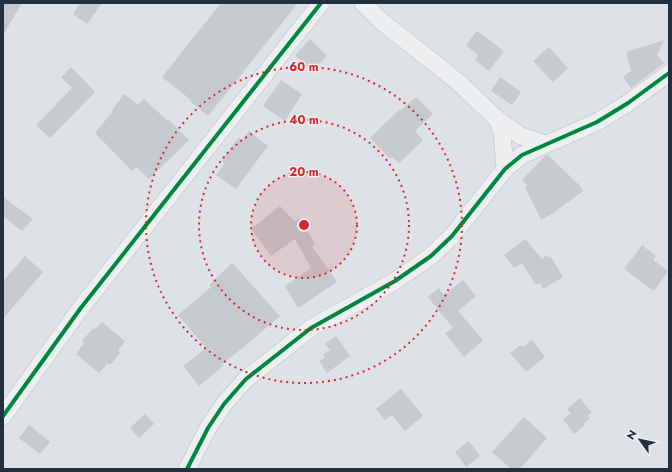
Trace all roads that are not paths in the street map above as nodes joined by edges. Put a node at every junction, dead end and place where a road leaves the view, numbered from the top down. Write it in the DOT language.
graph roads {
  1 [pos="321,3"];
  2 [pos="362,3"];
  3 [pos="669,73"];
  4 [pos="497,118"];
  5 [pos="547,144"];
  6 [pos="505,169"];
  7 [pos="3,416"];
  8 [pos="187,469"];
  1 -- 7 [label="street"];
  2 -- 4 [label="street"];
  3 -- 5 [label="street"];
  4 -- 5 [label="street"];
  4 -- 6 [label="street"];
  5 -- 6 [label="street"];
  6 -- 8 [label="street"];
}
